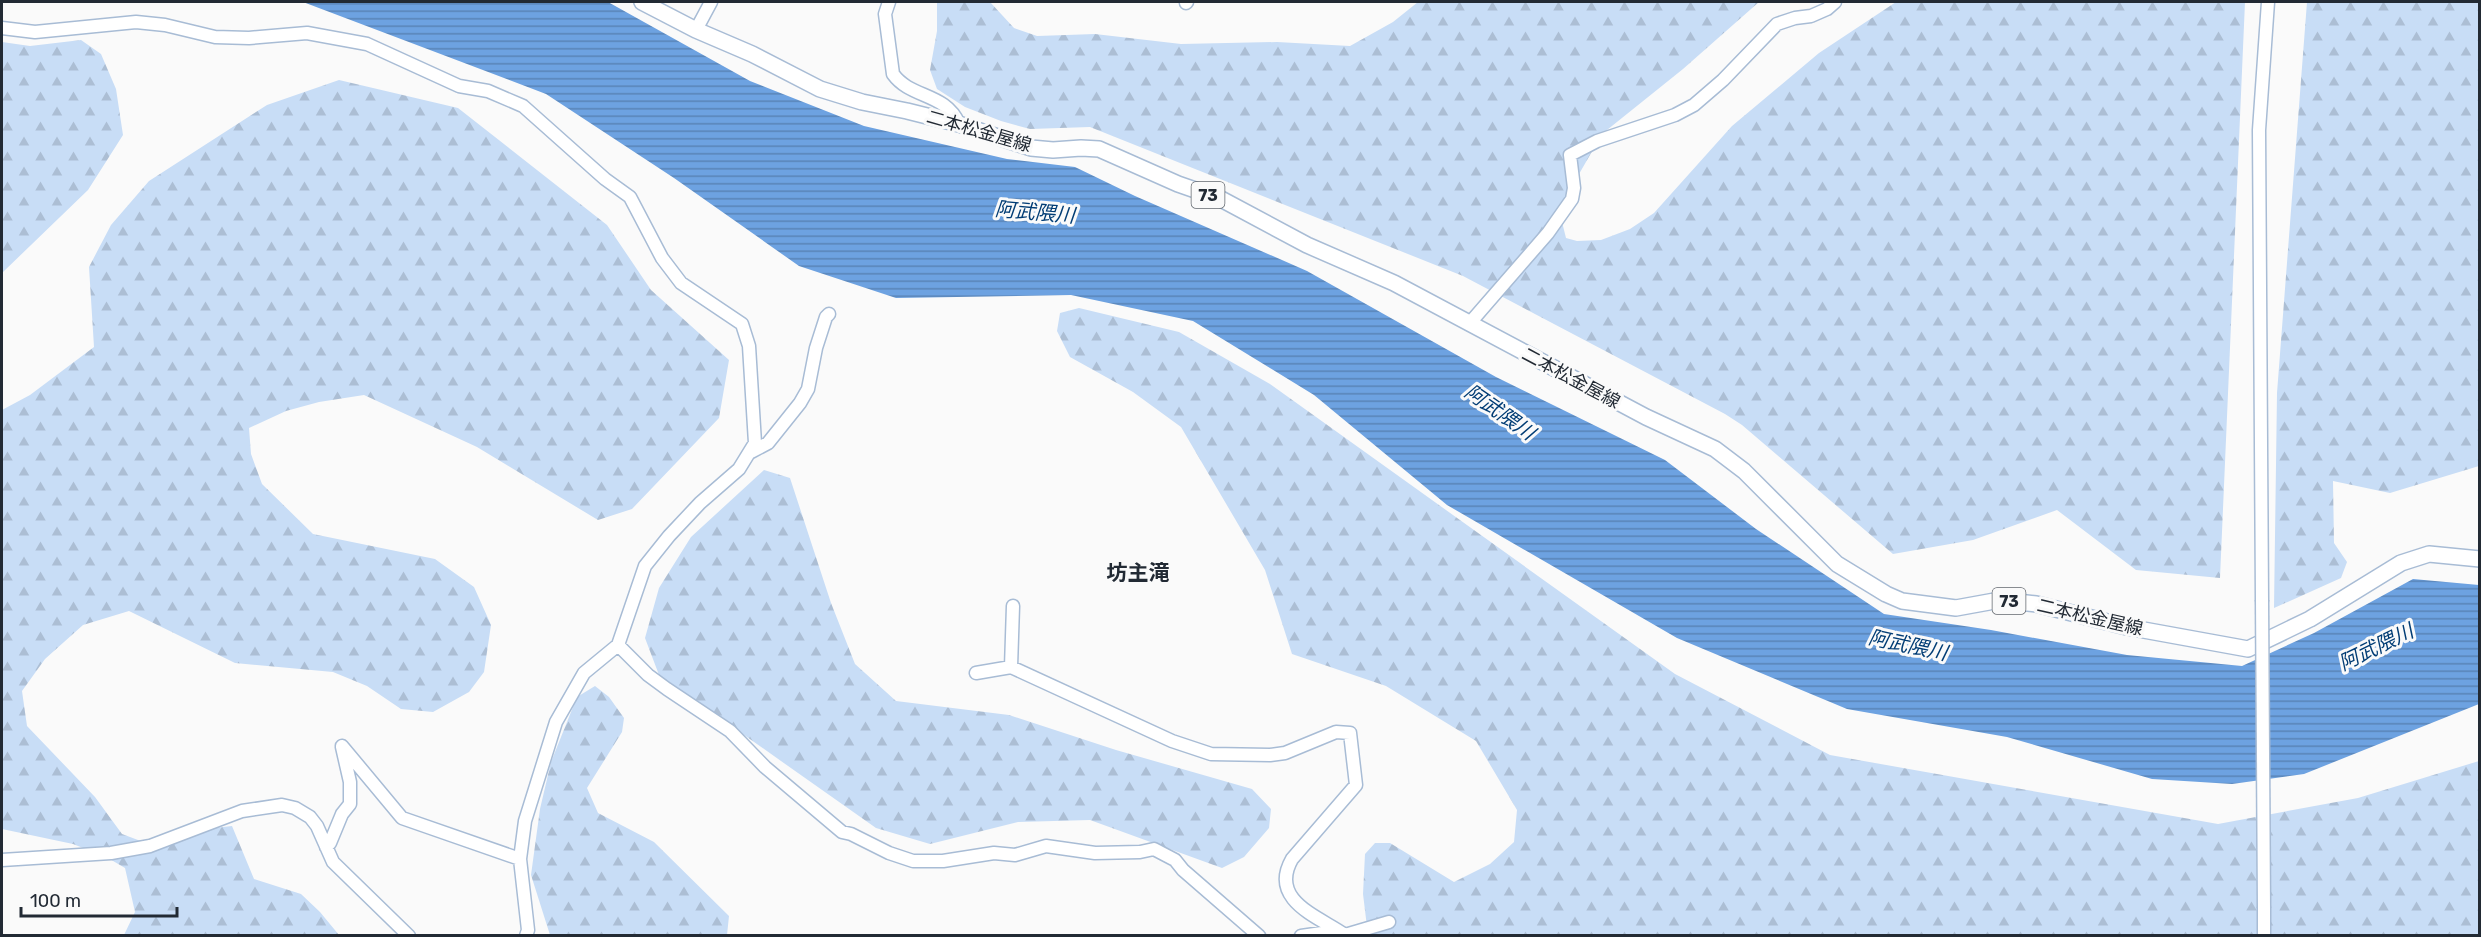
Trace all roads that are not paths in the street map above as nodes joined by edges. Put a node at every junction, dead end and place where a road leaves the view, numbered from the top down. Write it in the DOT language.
graph roads {
  1 [pos="642,2"];
  2 [pos="711,2"];
  3 [pos="889,2"];
  4 [pos="1835,2"];
  5 [pos="2268,2"];
  6 [pos="2,28"];
  7 [pos="696,30"];
  8 [pos="959,124"];
  9 [pos="829,314"];
  10 [pos="1469,324"];
  11 [pos="751,452"];
  12 [pos="2480,559"];
  13 [pos="1013,606"];
  14 [pos="618,645"];
  15 [pos="1011,667"];
  16 [pos="976,673"];
  17 [pos="326,847"];
  18 [pos="520,859"];
  19 [pos="2,860"];
  20 [pos="1389,922"];
  21 [pos="1345,935"];
  22 [pos="409,936"];
  23 [pos="526,936"];
  24 [pos="1259,936"];
  25 [pos="1301,936"];
  26 [pos="2264,936"];
  1 -- 7 [label="main road, 二本松金屋線 / 73"];
  2 -- 7 [label="street"];
  3 -- 8 [label="street"];
  4 -- 10 [label="street"];
  5 -- 26 [label="street, bridge"];
  6 -- 11 [label="street"];
  7 -- 8 [label="main road, 二本松金屋線 / 73"];
  8 -- 10 [label="main road, 二本松金屋線 / 73"];
  9 -- 11 [label="street"];
  10 -- 12 [label="main road, 二本松金屋線 / 73"];
  11 -- 14 [label="street"];
  13 -- 15 [label="street"];
  14 -- 18 [label="street"];
  14 -- 24 [label="street"];
  15 -- 16 [label="street"];
  15 -- 21 [label="street"];
  17 -- 18 [label="street"];
  17 -- 19 [label="street"];
  17 -- 22 [label="street"];
  18 -- 23 [label="street"];
  20 -- 21 [label="street"];
  21 -- 25 [label="street"];
}
